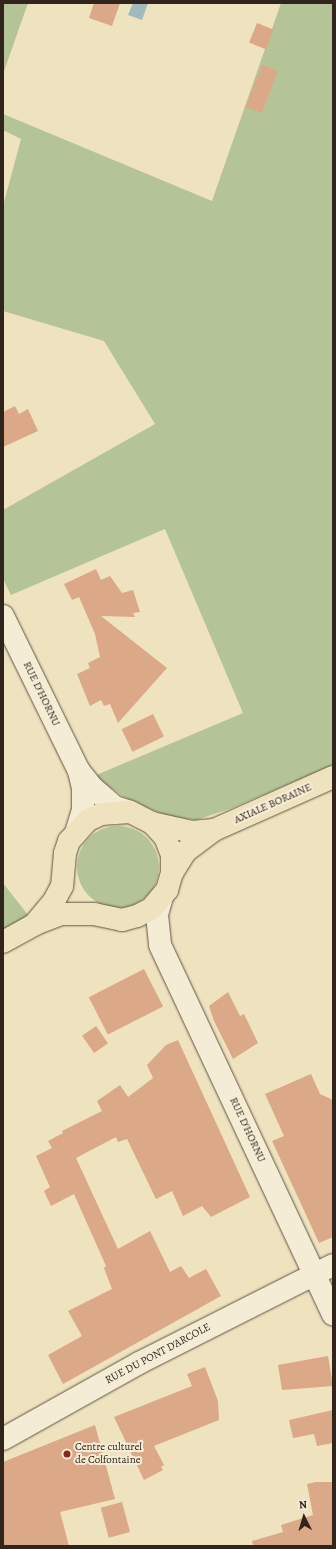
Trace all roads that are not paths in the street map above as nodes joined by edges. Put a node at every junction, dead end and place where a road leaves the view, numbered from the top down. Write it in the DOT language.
graph roads {
  1 [pos="3,616"];
  2 [pos="79,771"];
  3 [pos="333,777"];
  4 [pos="130,812"];
  5 [pos="152,823"];
  6 [pos="77,830"];
  7 [pos="214,830"];
  8 [pos="64,866"];
  9 [pos="172,873"];
  10 [pos="162,897"];
  11 [pos="94,914"];
  12 [pos="122,920"];
  13 [pos="34,924"];
  14 [pos="3,942"];
  15 [pos="160,945"];
  16 [pos="324,1269"];
  17 [pos="333,1314"];
  18 [pos="3,1439"];
  1 -- 2 [label="street, RUE D'HORNU"];
  2 -- 4 [label="street"];
  2 -- 6 [label="street"];
  3 -- 7 [label="main road, AXIALE BORAINE"];
  4 -- 5 [label="main road"];
  4 -- 6 [label="main road"];
  5 -- 7 [label="main road"];
  5 -- 9 [label="main road"];
  6 -- 8 [label="main road"];
  7 -- 9 [label="main road"];
  8 -- 11 [label="main road"];
  8 -- 13 [label="main road"];
  9 -- 10 [label="main road"];
  10 -- 12 [label="main road"];
  10 -- 15 [label="street"];
  11 -- 12 [label="main road"];
  11 -- 13 [label="main road"];
  12 -- 15 [label="street"];
  13 -- 14 [label="main road"];
  15 -- 16 [label="street, RUE D'HORNU"];
  16 -- 17 [label="street, RUE D'HORNU"];
  16 -- 18 [label="street, RUE DU PONT D'ARCOLE"];
}
